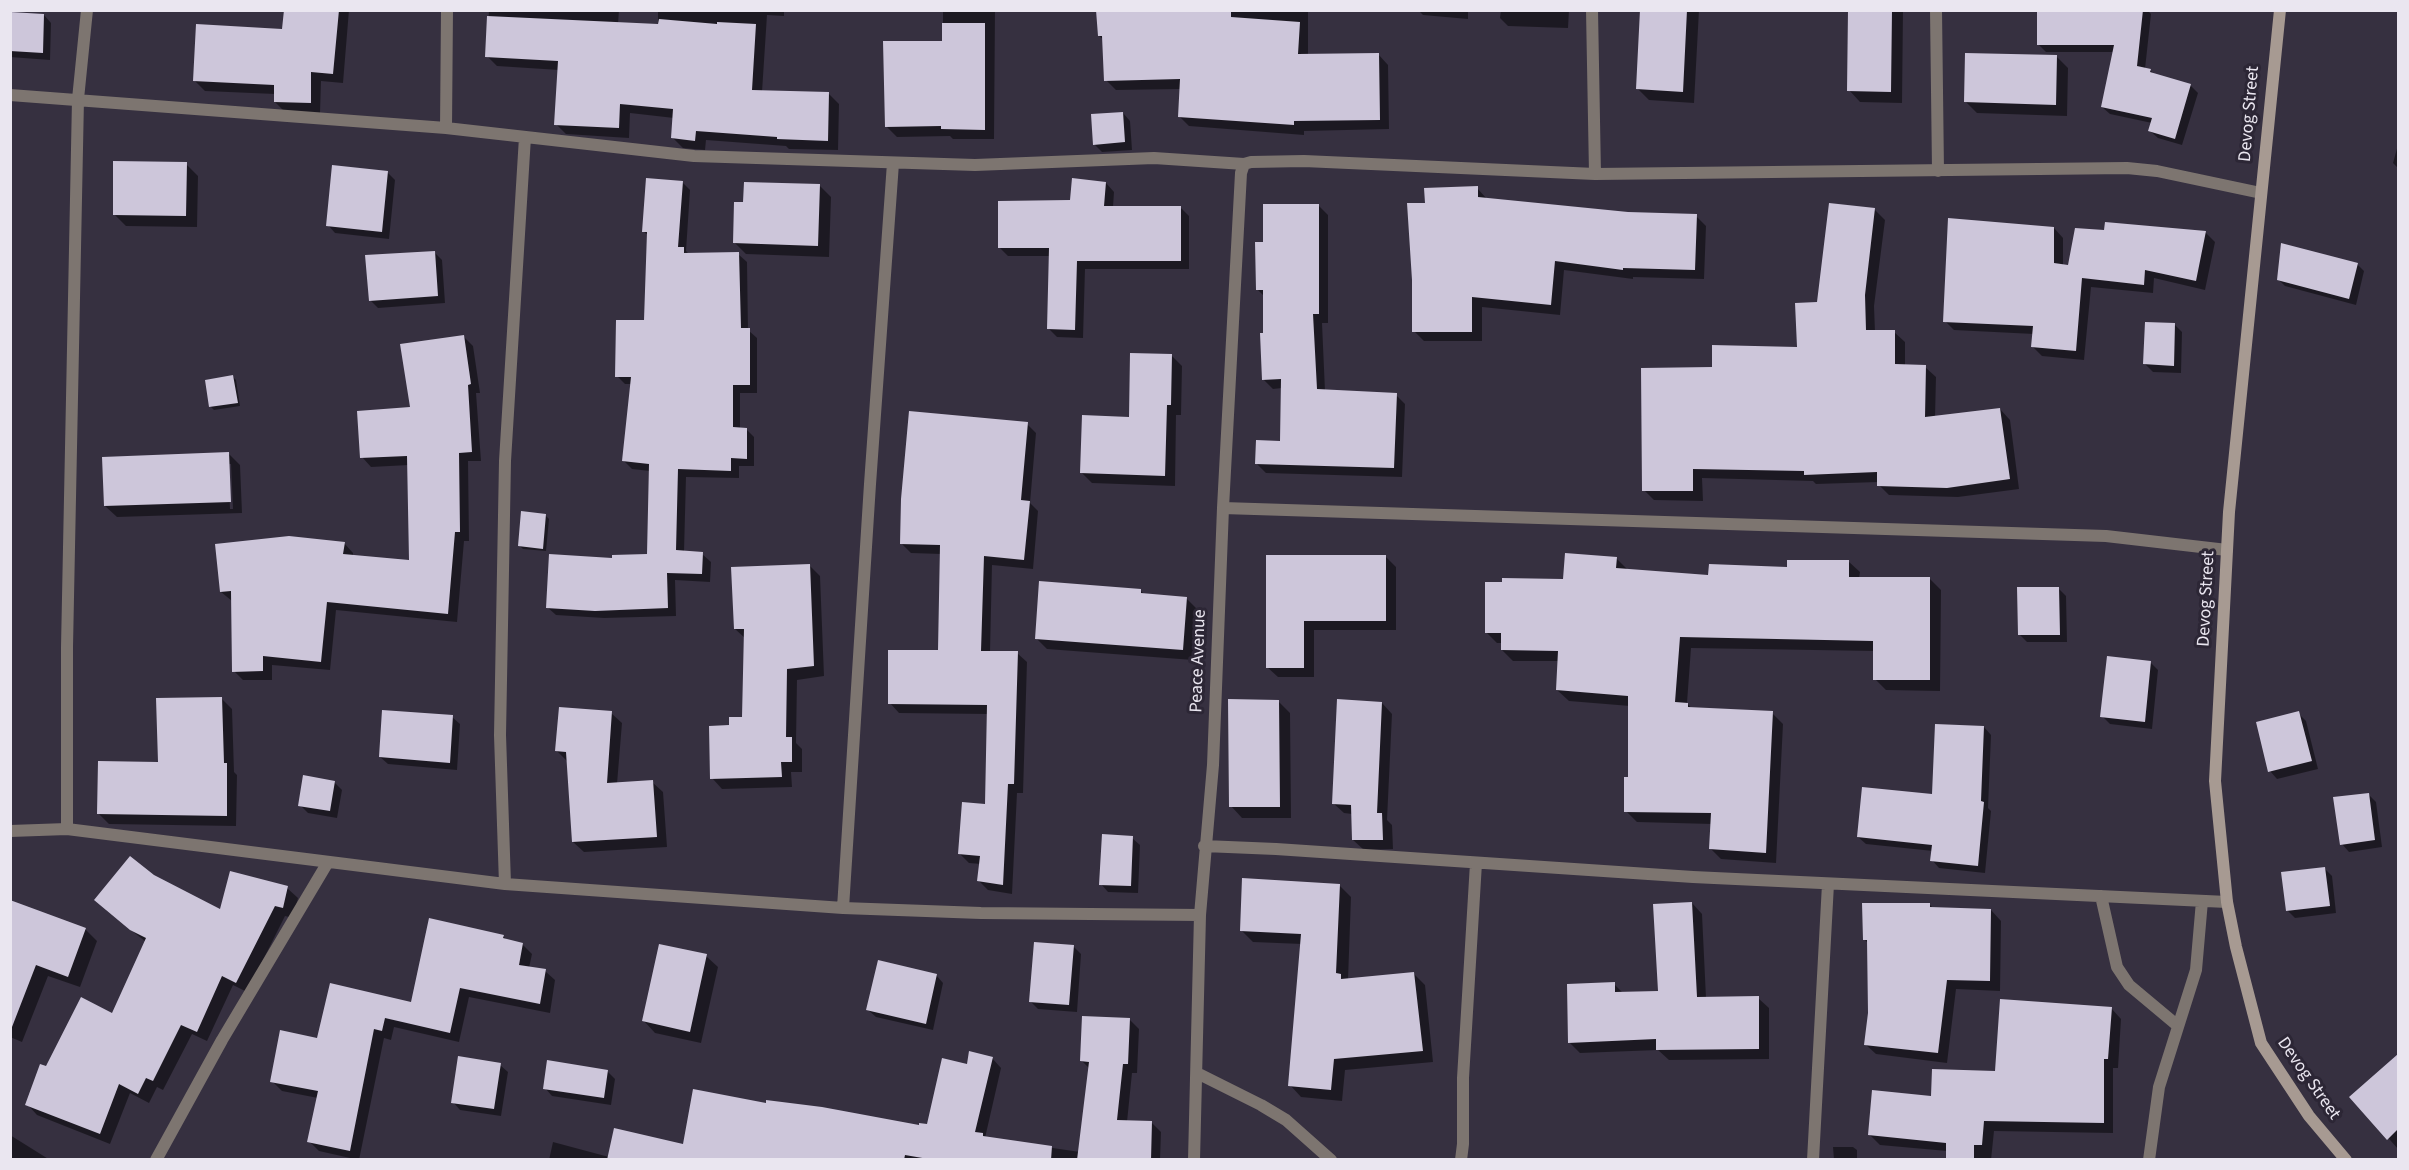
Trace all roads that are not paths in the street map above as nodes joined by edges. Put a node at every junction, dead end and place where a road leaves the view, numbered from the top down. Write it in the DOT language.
graph roads {
  1 [pos="87,10"];
  2 [pos="447,10"];
  3 [pos="1592,10"];
  4 [pos="1936,10"];
  5 [pos="2280,10"];
  6 [pos="10,96"];
  7 [pos="78,99"];
  8 [pos="446,128"];
  9 [pos="525,137"];
  10 [pos="893,163"];
  11 [pos="1244,164"];
  12 [pos="1938,171"];
  13 [pos="1595,174"];
  14 [pos="2261,193"];
  15 [pos="1223,508"];
  16 [pos="2227,550"];
  17 [pos="67,829"];
  18 [pos="10,831"];
  19 [pos="1204,846"];
  20 [pos="328,862"];
  21 [pos="1476,863"];
  22 [pos="505,884"];
  23 [pos="1828,884"];
  24 [pos="2101,896"];
  25 [pos="2202,901"];
  26 [pos="2227,902"];
  27 [pos="843,908"];
  28 [pos="1200,915"];
  29 [pos="2178,1026"];
  30 [pos="1197,1073"];
  31 [pos="156,1160"];
  32 [pos="1194,1160"];
  33 [pos="1330,1160"];
  34 [pos="1461,1160"];
  35 [pos="1814,1160"];
  36 [pos="2149,1160"];
  37 [pos="2346,1160"];
  1 -- 7 [label="street"];
  2 -- 8 [label="street"];
  3 -- 13 [label="street"];
  4 -- 12 [label="street"];
  5 -- 14 [label="street, Devog Street"];
  6 -- 7 [label="street"];
  7 -- 8 [label="street"];
  7 -- 17 [label="street"];
  8 -- 9 [label="street"];
  9 -- 10 [label="street"];
  9 -- 22 [label="street"];
  10 -- 11 [label="street"];
  10 -- 27 [label="street"];
  11 -- 13 [label="street"];
  11 -- 15 [label="street, Peace Avenue"];
  12 -- 13 [label="street"];
  12 -- 14 [label="street"];
  14 -- 16 [label="street, Devog Street"];
  15 -- 16 [label="street"];
  15 -- 19 [label="street, Peace Avenue"];
  16 -- 26 [label="street, Devog Street"];
  17 -- 18 [label="street"];
  17 -- 20 [label="street"];
  19 -- 21 [label="street"];
  19 -- 28 [label="street, Peace Avenue"];
  20 -- 22 [label="street"];
  20 -- 31 [label="street"];
  21 -- 23 [label="street"];
  21 -- 34 [label="street"];
  22 -- 27 [label="street"];
  23 -- 24 [label="street"];
  23 -- 35 [label="street"];
  24 -- 25 [label="street"];
  24 -- 29 [label="street"];
  25 -- 26 [label="street"];
  25 -- 29 [label="street"];
  26 -- 37 [label="street, Devog Street"];
  27 -- 28 [label="street"];
  28 -- 30 [label="street, Peace Avenue"];
  29 -- 36 [label="street"];
  30 -- 32 [label="street, Peace Avenue"];
  30 -- 33 [label="street"];
}
